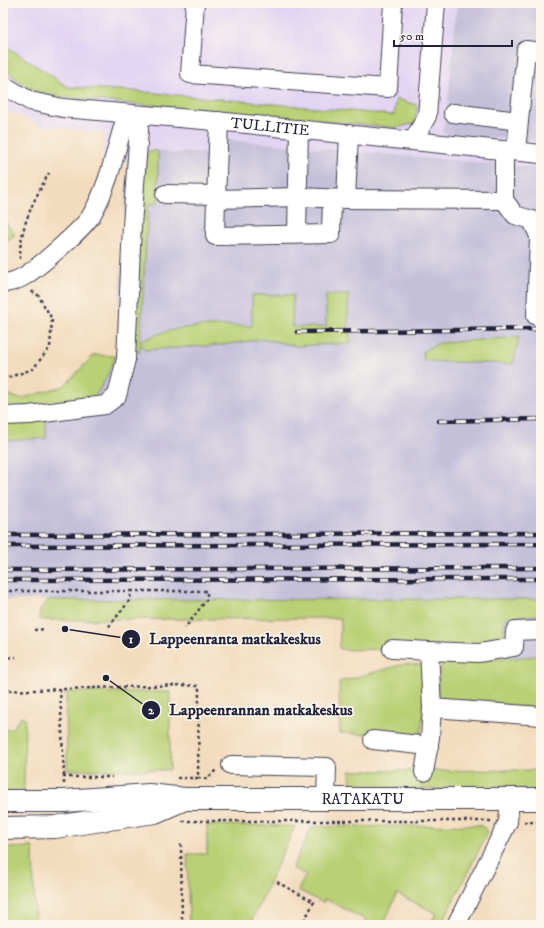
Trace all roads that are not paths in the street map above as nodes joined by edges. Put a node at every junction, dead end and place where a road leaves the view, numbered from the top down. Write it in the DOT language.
graph roads {
  1 [pos="195,3"];
  2 [pos="394,3"];
  3 [pos="436,3"];
  4 [pos="541,52"];
  5 [pos="3,85"];
  6 [pos="134,114"];
  7 [pos="452,114"];
  8 [pos="219,121"];
  9 [pos="519,121"];
  10 [pos="299,129"];
  11 [pos="349,134"];
  12 [pos="413,141"];
  13 [pos="510,151"];
  14 [pos="541,154"];
  15 [pos="165,194"];
  16 [pos="216,196"];
  17 [pos="298,197"];
  18 [pos="339,199"];
  19 [pos="504,200"];
  20 [pos="297,234"];
  21 [pos="540,240"];
  22 [pos="12,281"];
  23 [pos="536,316"];
  24 [pos="3,416"];
  25 [pos="541,630"];
  26 [pos="392,649"];
  27 [pos="429,651"];
  28 [pos="432,708"];
  29 [pos="541,716"];
  30 [pos="373,740"];
  31 [pos="429,746"];
  32 [pos="231,765"];
  33 [pos="424,772"];
  34 [pos="185,799"];
  35 [pos="510,799"];
  36 [pos="541,799"];
  37 [pos="326,800"];
  38 [pos="3,801"];
  39 [pos="3,828"];
  40 [pos="456,925"];
  1 -- 2 [label="street"];
  3 -- 12 [label="street"];
  4 -- 9 [label="street"];
  5 -- 6 [label="street, TULLITIE"];
  6 -- 8 [label="street, TULLITIE"];
  6 -- 22 [label="street"];
  6 -- 24 [label="street"];
  7 -- 9 [label="street"];
  8 -- 10 [label="street, TULLITIE"];
  8 -- 16 [label="street"];
  9 -- 13 [label="street"];
  10 -- 11 [label="street, TULLITIE"];
  10 -- 17 [label="street"];
  11 -- 12 [label="street, TULLITIE"];
  11 -- 18 [label="street"];
  12 -- 13 [label="street, TULLITIE"];
  13 -- 14 [label="street, TULLITIE"];
  13 -- 19 [label="street"];
  15 -- 16 [label="street"];
  16 -- 17 [label="street"];
  16 -- 20 [label="street"];
  17 -- 18 [label="street"];
  17 -- 20 [label="street"];
  18 -- 19 [label="street"];
  18 -- 20 [label="street"];
  19 -- 21 [label="street"];
  21 -- 23 [label="street"];
  25 -- 27 [label="street"];
  26 -- 27 [label="street"];
  27 -- 28 [label="street"];
  28 -- 29 [label="street"];
  28 -- 31 [label="street"];
  30 -- 31 [label="street"];
  31 -- 33 [label="street"];
  32 -- 37 [label="street"];
  34 -- 37 [label="main road, RATAKATU"];
  34 -- 38 [label="main road, RATAKATU"];
  34 -- 39 [label="main road, RATAKATU"];
  35 -- 36 [label="main road, RATAKATU"];
  35 -- 37 [label="main road, RATAKATU"];
  35 -- 40 [label="street"];
}
